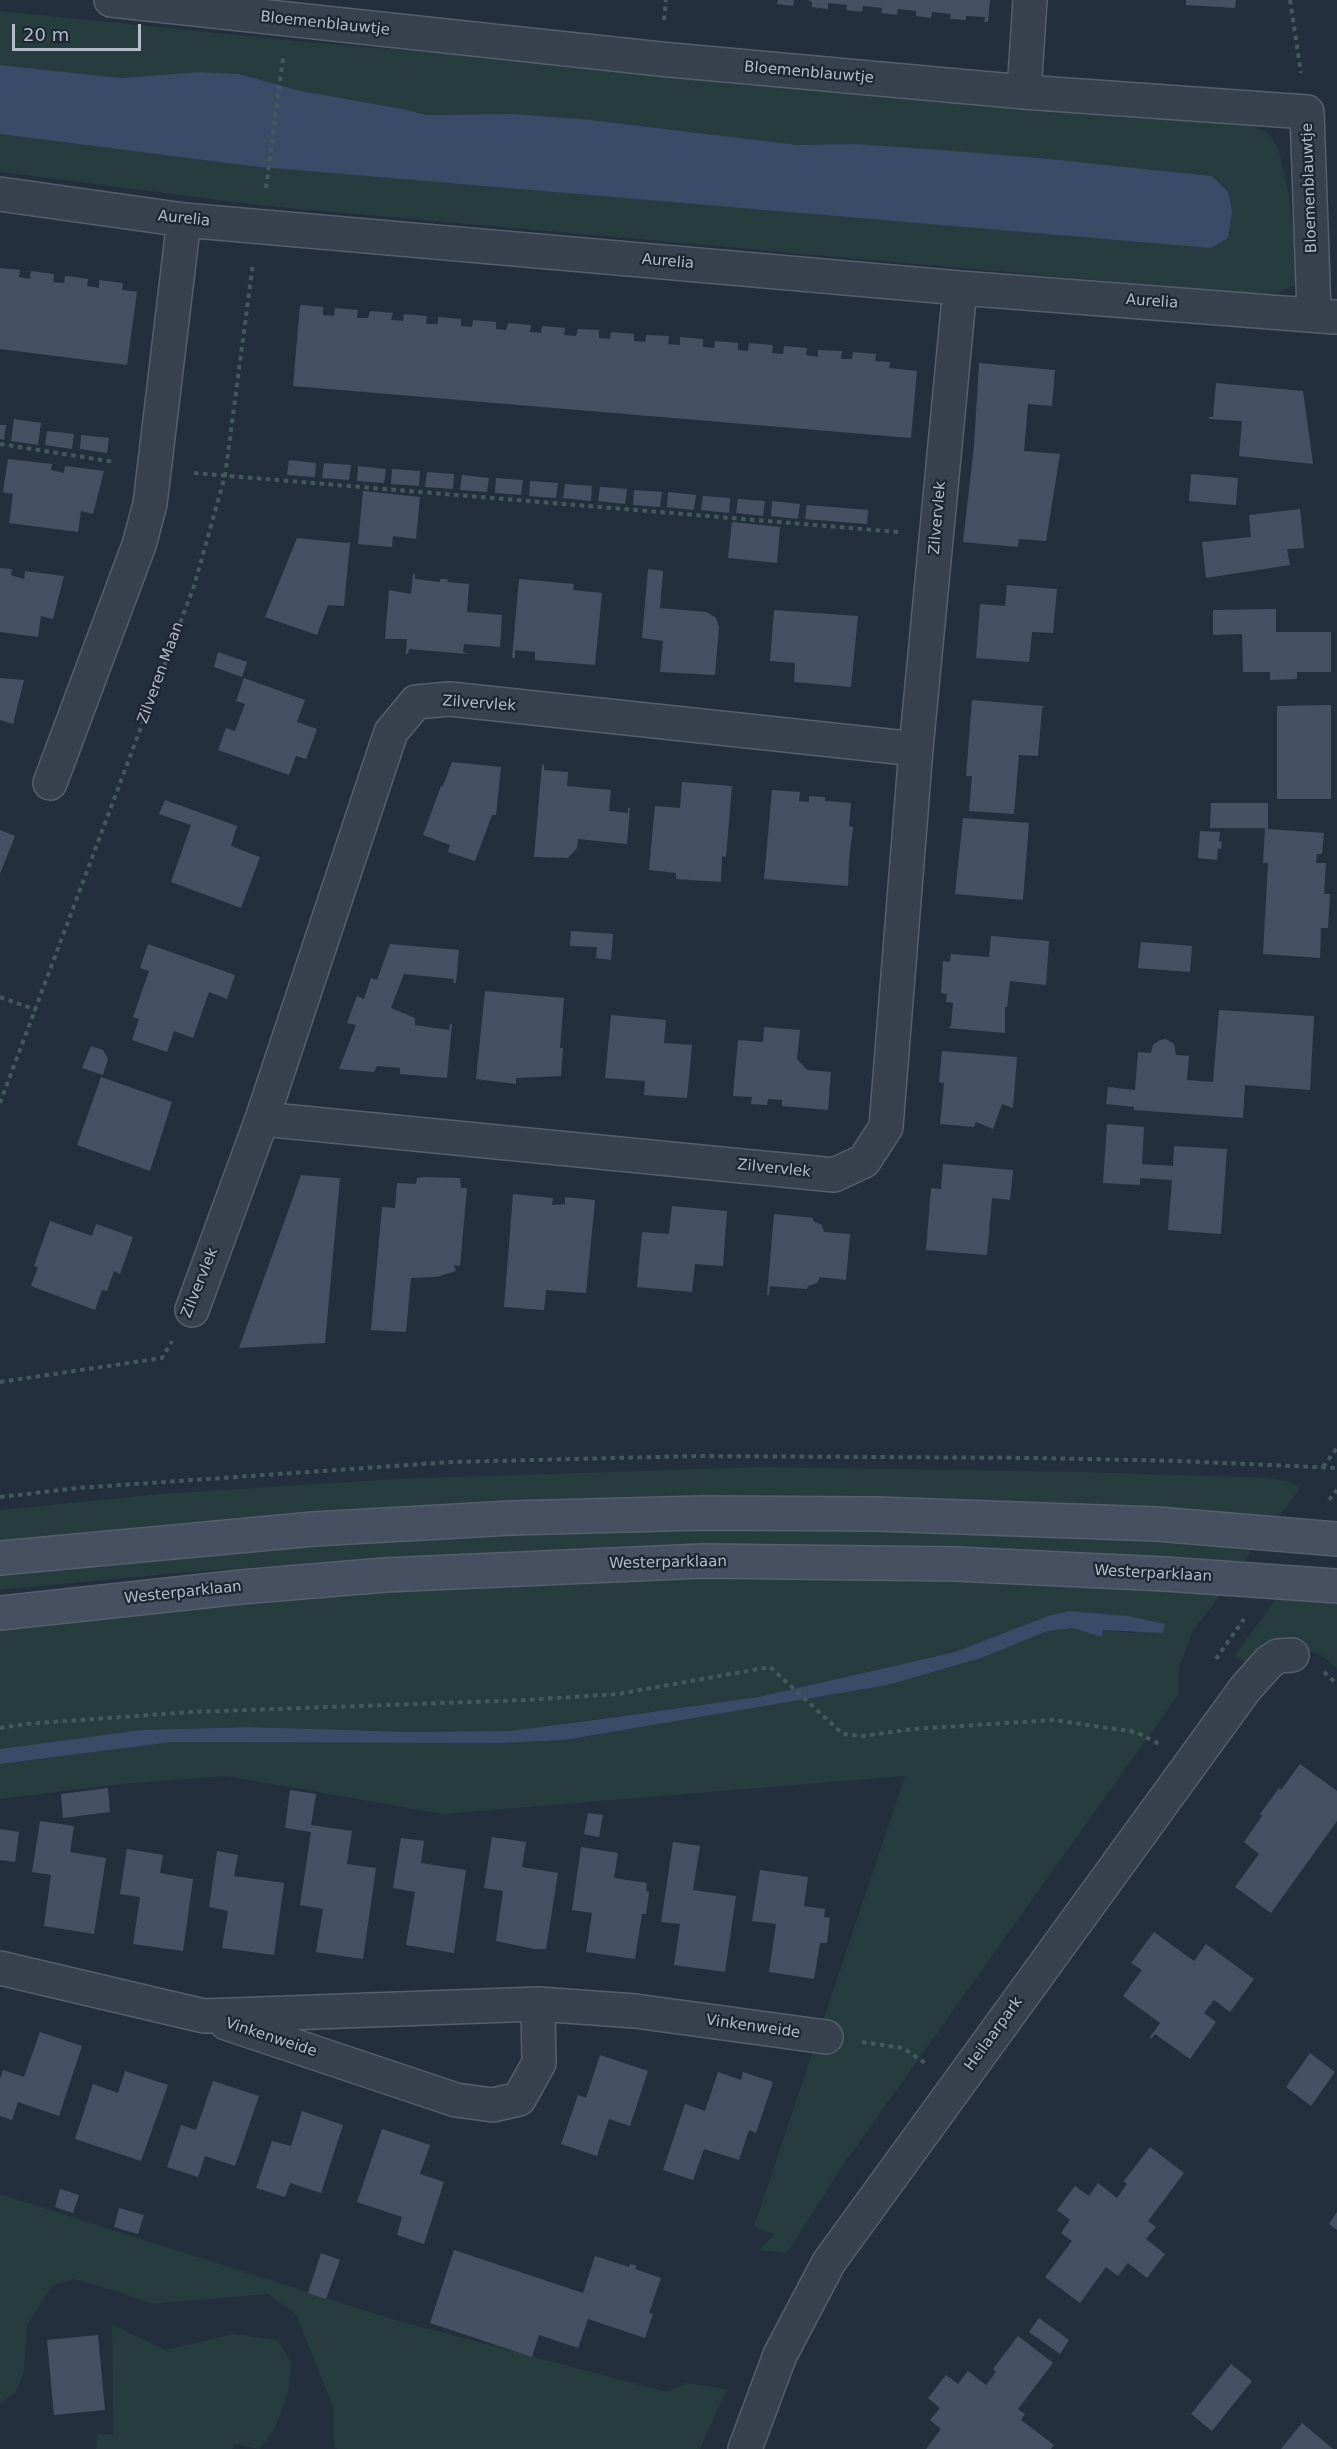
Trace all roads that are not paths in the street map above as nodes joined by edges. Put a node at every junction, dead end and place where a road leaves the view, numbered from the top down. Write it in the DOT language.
graph roads {
  1 [pos="111,0"];
  2 [pos="1030,0"];
  3 [pos="293,10"];
  4 [pos="1024,92"];
  5 [pos="0,194"];
  6 [pos="184,220"];
  7 [pos="960,288"];
  8 [pos="1326,315"];
  9 [pos="916,748"];
  10 [pos="50,783"];
  11 [pos="262,1119"];
  12 [pos="192,1310"];
  13 [pos="1337,1539"];
  14 [pos="0,1558"];
  15 [pos="1337,1586"];
  16 [pos="0,1613"];
  17 [pos="1292,1656"];
  18 [pos="0,1968"];
  19 [pos="538,2004"];
  20 [pos="204,2016"];
  21 [pos="826,2037"];
  22 [pos="745,2449"];
  1 -- 3 [label="street, Bloemenblauwtje"];
  2 -- 4 [label="street"];
  3 -- 4 [label="street, Bloemenblauwtje"];
  4 -- 8 [label="street, Bloemenblauwtje"];
  5 -- 6 [label="street, Aurelia"];
  6 -- 7 [label="street, Aurelia"];
  6 -- 10 [label="street"];
  7 -- 8 [label="street, Aurelia"];
  7 -- 9 [label="street, Zilvervlek"];
  9 -- 11 [label="street, Zilvervlek"];
  9 -- 11 [label="street, Zilvervlek"];
  11 -- 12 [label="street, Zilvervlek"];
  13 -- 14 [label="main road"];
  15 -- 16 [label="main road, Westerparklaan"];
  17 -- 22 [label="street, Heilaarpark"];
  18 -- 20 [label="street, Vinkenweide"];
  19 -- 20 [label="street, Vinkenweide"];
  19 -- 20 [label="street, Vinkenweide"];
  19 -- 21 [label="street, Vinkenweide"];
}
